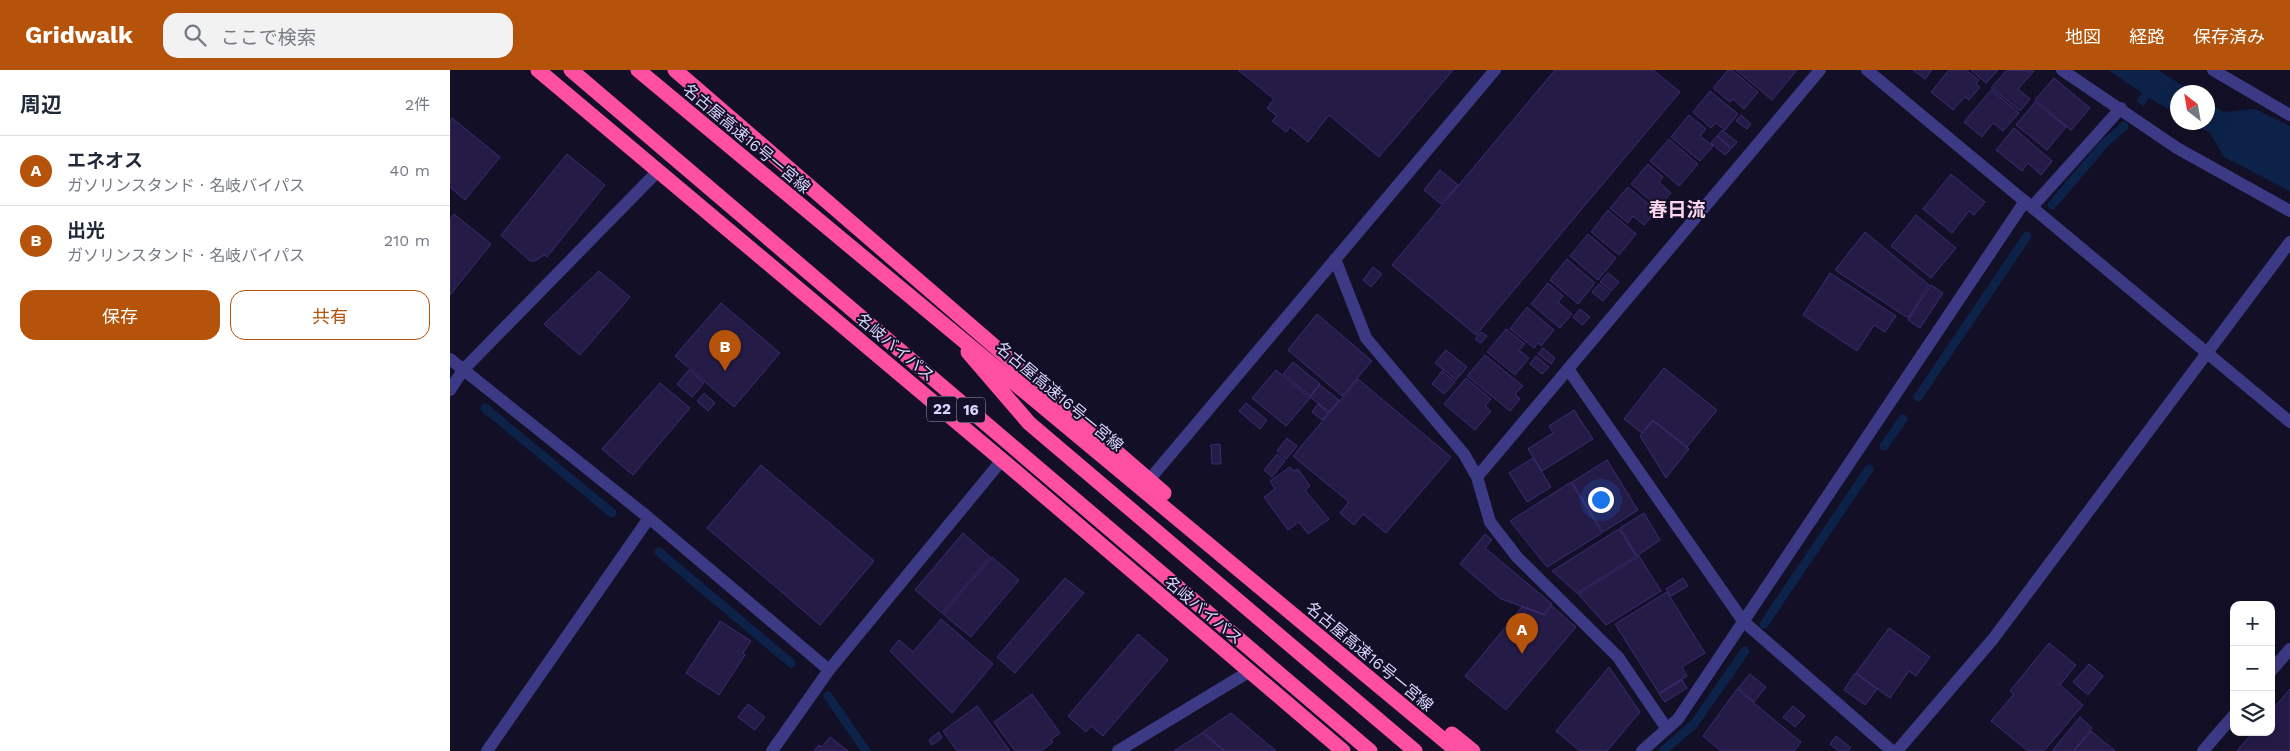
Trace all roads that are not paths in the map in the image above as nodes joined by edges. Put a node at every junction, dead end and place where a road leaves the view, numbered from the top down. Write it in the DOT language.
graph roads {
  1 [pos="538,70"];
  2 [pos="571,70"];
  3 [pos="638,70"];
  4 [pos="1495,70"];
  5 [pos="1820,70"];
  6 [pos="1867,70"];
  7 [pos="2062,70"];
  8 [pos="2213,70"];
  9 [pos="679,71"];
  10 [pos="2121,108"];
  11 [pos="2290,115"];
  12 [pos="658,171"];
  13 [pos="2029,204"];
  14 [pos="2290,211"];
  15 [pos="2290,242"];
  16 [pos="1335,259"];
  17 [pos="940,319"];
  18 [pos="2209,354"];
  19 [pos="450,359"];
  20 [pos="1568,369"];
  21 [pos="463,370"];
  22 [pos="450,390"];
  23 [pos="2290,422"];
  24 [pos="1002,460"];
  25 [pos="1477,477"];
  26 [pos="1149,480"];
  27 [pos="649,518"];
  28 [pos="1743,622"];
  29 [pos="2290,649"];
  30 [pos="2275,666"];
  31 [pos="829,670"];
  32 [pos="1250,671"];
  33 [pos="2230,720"];
  34 [pos="1667,728"];
  35 [pos="487,751"];
  36 [pos="772,751"];
  37 [pos="1118,751"];
  38 [pos="1343,751"];
  39 [pos="1370,751"];
  40 [pos="1415,751"];
  41 [pos="1457,751"];
  42 [pos="1473,751"];
  43 [pos="1642,751"];
  44 [pos="1892,751"];
  45 [pos="1897,751"];
  46 [pos="2203,751"];
  1 -- 12 [label="highway, 名岐バイパス / 22"];
  2 -- 39 [label="highway, 16"];
  3 -- 17 [label="highway, 名古屋高速16号一宮線"];
  4 -- 16 [label="street"];
  5 -- 20 [label="street"];
  6 -- 13 [label="street"];
  7 -- 10 [label="street"];
  8 -- 11 [label="street"];
  9 -- 26 [label="highway"];
  10 -- 13 [label="street"];
  10 -- 14 [label="street"];
  12 -- 21 [label="street"];
  12 -- 24 [label="highway, 名岐バイパス / 22"];
  13 -- 18 [label="street"];
  13 -- 28 [label="street"];
  15 -- 18 [label="street"];
  16 -- 25 [label="street"];
  16 -- 26 [label="street"];
  17 -- 40 [label="highway"];
  17 -- 41 [label="highway, 名古屋高速16号一宮線"];
  18 -- 23 [label="street"];
  18 -- 45 [label="street"];
  19 -- 21 [label="street"];
  20 -- 25 [label="street"];
  20 -- 28 [label="street"];
  21 -- 22 [label="street"];
  21 -- 27 [label="street"];
  24 -- 31 [label="street"];
  24 -- 32 [label="highway, 名岐バイパス / 22"];
  25 -- 34 [label="street"];
  26 -- 42 [label="highway"];
  27 -- 31 [label="street"];
  27 -- 35 [label="street"];
  28 -- 34 [label="street"];
  28 -- 44 [label="street"];
  29 -- 30 [label="street"];
  31 -- 36 [label="street"];
  32 -- 37 [label="street"];
  32 -- 38 [label="highway, 名岐バイパス / 22"];
  33 -- 46 [label="street"];
  34 -- 43 [label="street"];
}
